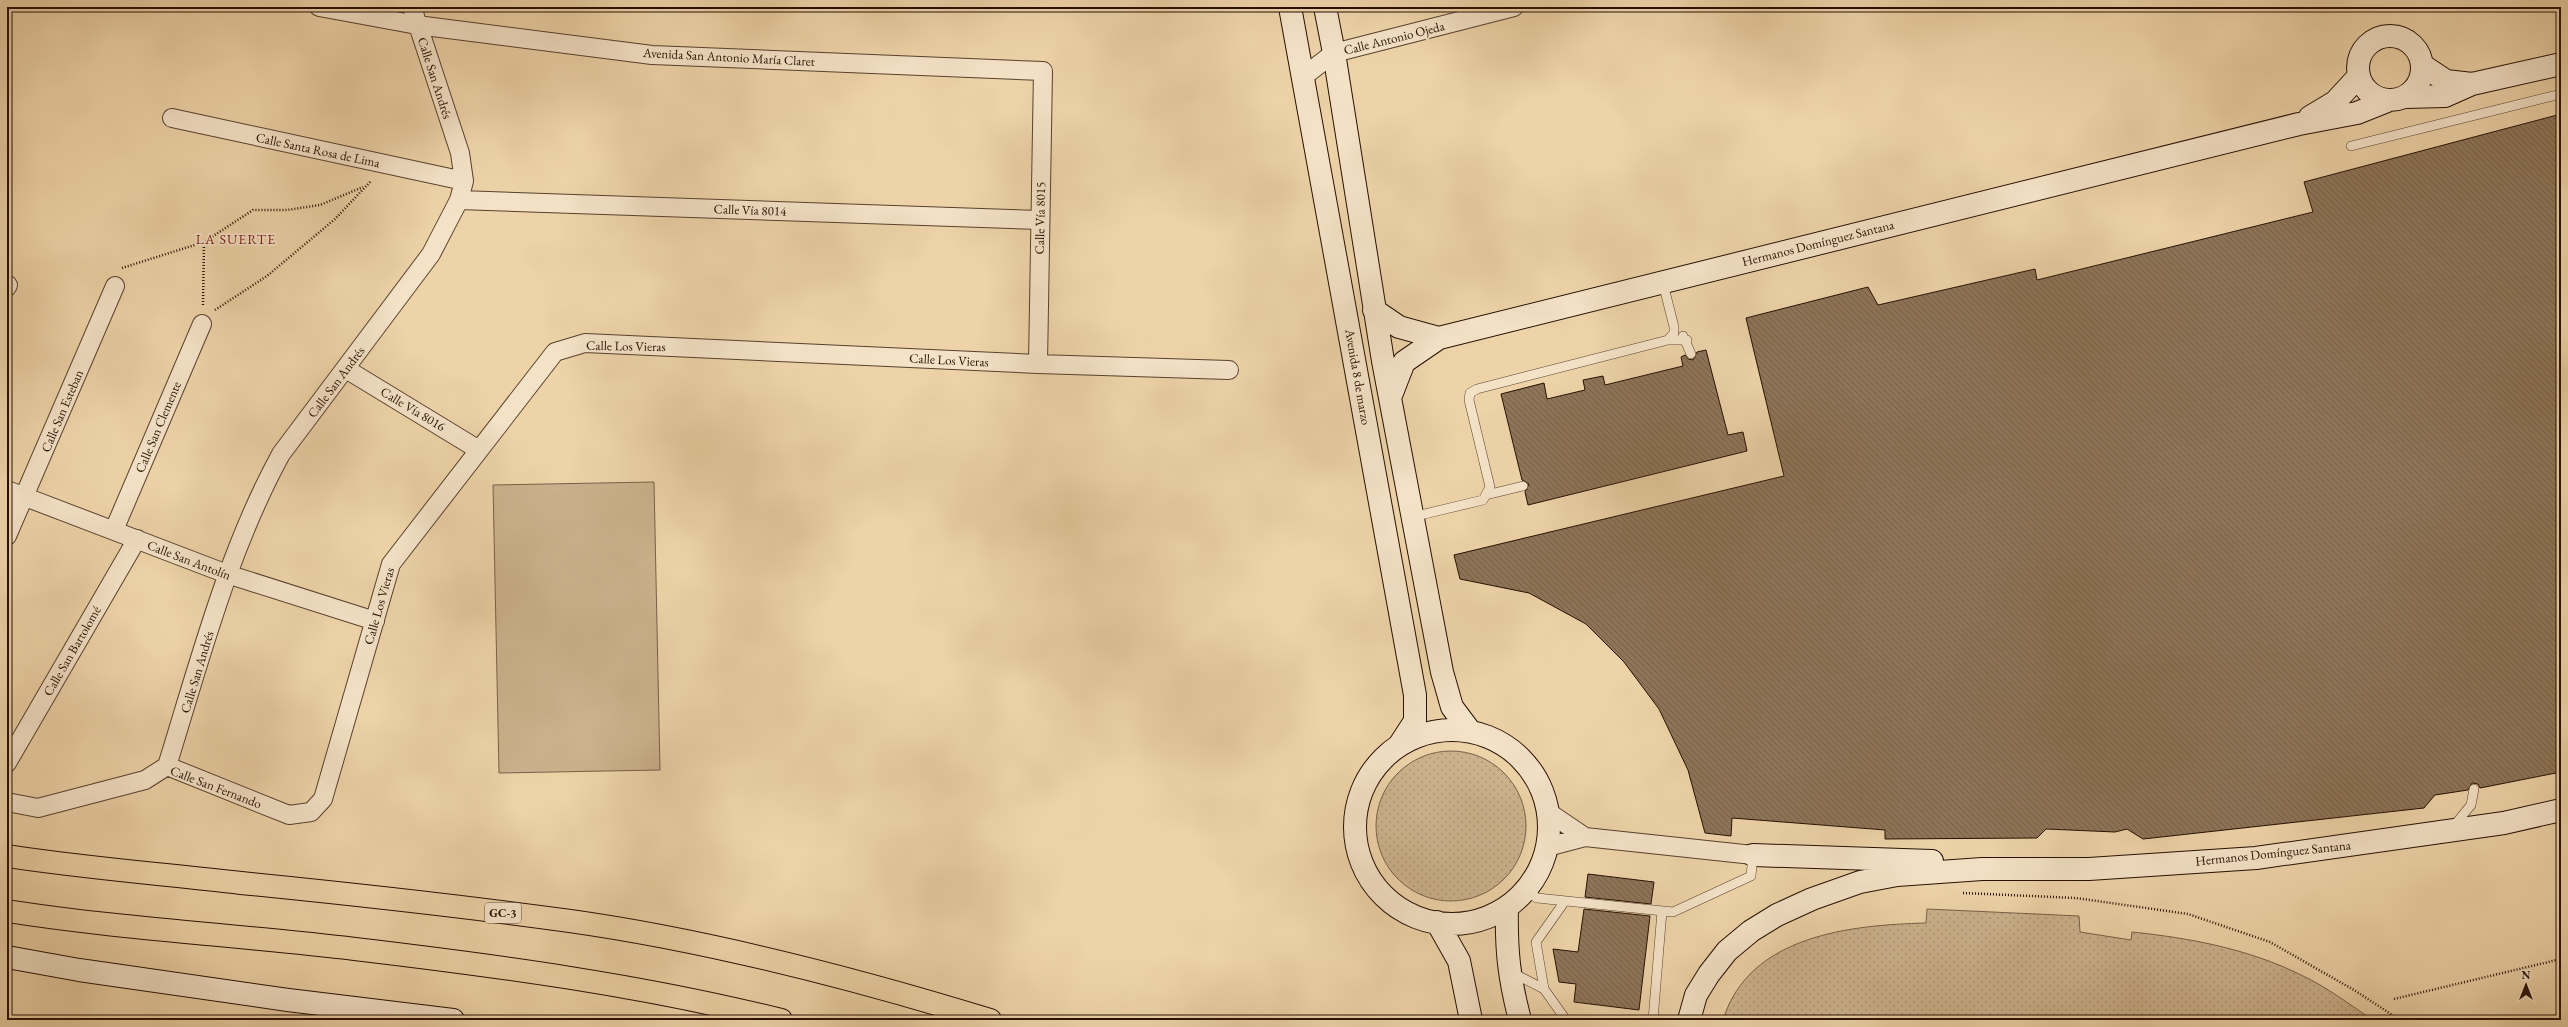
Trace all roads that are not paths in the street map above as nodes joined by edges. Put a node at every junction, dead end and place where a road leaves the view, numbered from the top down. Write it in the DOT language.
graph roads {
  1 [pos="319,7"];
  2 [pos="412,7"];
  3 [pos="1290,7"];
  4 [pos="1325,7"];
  5 [pos="1514,7"];
  6 [pos="417,25"];
  7 [pos="1334,53"];
  8 [pos="2561,64"];
  9 [pos="2422,65"];
  10 [pos="1043,71"];
  11 [pos="1304,76"];
  12 [pos="2358,77"];
  13 [pos="2472,84"];
  14 [pos="2561,94"];
  15 [pos="2396,99"];
  16 [pos="172,118"];
  17 [pos="2299,124"];
  18 [pos="2351,146"];
  19 [pos="464,181"];
  20 [pos="459,200"];
  21 [pos="1040,220"];
  22 [pos="1663,283"];
  23 [pos="115,286"];
  24 [pos="1374,310"];
  25 [pos="202,324"];
  26 [pos="1674,327"];
  27 [pos="1439,338"];
  28 [pos="1668,340"];
  29 [pos="1687,340"];
  30 [pos="1691,354"];
  31 [pos="1038,364"];
  32 [pos="346,369"];
  33 [pos="1229,370"];
  34 [pos="1390,398"];
  35 [pos="479,450"];
  36 [pos="1524,486"];
  37 [pos="7,490"];
  38 [pos="1486,495"];
  39 [pos="25,498"];
  40 [pos="1412,517"];
  41 [pos="114,530"];
  42 [pos="7,536"];
  43 [pos="137,539"];
  44 [pos="227,574"];
  45 [pos="375,621"];
  46 [pos="1470,731"];
  47 [pos="1400,744"];
  48 [pos="7,763"];
  49 [pos="167,766"];
  50 [pos="2474,789"];
  51 [pos="7,802"];
  52 [pos="2561,810"];
  53 [pos="311,812"];
  54 [pos="1548,812"];
  55 [pos="2451,830"];
  56 [pos="1585,837"];
  57 [pos="1547,847"];
  58 [pos="1753,855"];
  59 [pos="7,856"];
  60 [pos="1982,869"];
  61 [pos="1525,891"];
  62 [pos="1565,901"];
  63 [pos="1503,909"];
  64 [pos="7,911"];
  65 [pos="1662,911"];
  66 [pos="1437,922"];
  67 [pos="7,957"];
  68 [pos="1508,970"];
  69 [pos="1544,989"];
  70 [pos="453,1020"];
  71 [pos="781,1020"];
  72 [pos="990,1020"];
  73 [pos="1472,1020"];
  74 [pos="1505,1020"];
  75 [pos="1520,1020"];
  76 [pos="1566,1020"];
  77 [pos="1579,1020"];
  78 [pos="1606,1020"];
  79 [pos="1653,1020"];
  80 [pos="1689,1020"];
  1 -- 6 [label="street, Avenida San Antonio María Claret"];
  2 -- 6 [label="street, Calle San Andrés"];
  3 -- 11 [label="street, Avenida 8 de marzo"];
  4 -- 7 [label="street, Avenida 8 de marzo"];
  5 -- 7 [label="street, Calle Antonio Ojeda"];
  6 -- 10 [label="street, Avenida San Antonio María Claret"];
  6 -- 19 [label="street, Calle San Andrés"];
  7 -- 11 [label="street, Calle Antonio Ojeda"];
  7 -- 24 [label="street, Avenida 8 de marzo"];
  8 -- 13 [label="street"];
  9 -- 12 [label="street"];
  9 -- 13 [label="street"];
  9 -- 15 [label="street"];
  10 -- 21 [label="street, Calle Vía 8015"];
  11 -- 47 [label="street, Avenida 8 de marzo"];
  12 -- 15 [label="street"];
  12 -- 17 [label="street"];
  13 -- 15 [label="street"];
  14 -- 18 [label="lane"];
  15 -- 17 [label="street"];
  16 -- 19 [label="street, Calle Santa Rosa de Lima"];
  17 -- 22 [label="street, Hermanos Domínguez Santana"];
  19 -- 20 [label="street, Calle San Andrés"];
  20 -- 21 [label="street, Calle Vía 8014"];
  20 -- 32 [label="street, Calle San Andrés"];
  21 -- 31 [label="street, Calle Vía 8015"];
  22 -- 26 [label="lane"];
  22 -- 27 [label="street, Hermanos Domínguez Santana"];
  23 -- 39 [label="street, Calle San Esteban"];
  24 -- 27 [label="street, Hermanos Domínguez Santana"];
  24 -- 34 [label="street, Avenida 8 de marzo"];
  25 -- 41 [label="street, Calle San Clemente"];
  26 -- 28 [label="lane"];
  26 -- 29 [label="lane"];
  27 -- 34 [label="street, Hermanos Domínguez Santana"];
  28 -- 29 [label="lane"];
  28 -- 38 [label="lane"];
  29 -- 30 [label="lane"];
  31 -- 33 [label="street, Calle Los Vieras"];
  31 -- 35 [label="street, Calle Los Vieras"];
  32 -- 35 [label="street, Calle Vía 8016"];
  32 -- 44 [label="street, Calle San Andrés"];
  34 -- 40 [label="street, Avenida 8 de marzo"];
  35 -- 45 [label="street, Calle Los Vieras"];
  36 -- 38 [label="lane"];
  37 -- 39 [label="street, Calle San Antolín"];
  38 -- 40 [label="lane"];
  39 -- 41 [label="street, Calle San Antolín"];
  39 -- 42 [label="street, Calle San Esteban"];
  40 -- 46 [label="street, Avenida 8 de marzo"];
  41 -- 43 [label="street, Calle San Antolín"];
  43 -- 44 [label="street, Calle San Antolín"];
  43 -- 48 [label="street, Calle San Bartolomé"];
  44 -- 45 [label="street, Calle San Antolín"];
  44 -- 49 [label="street, Calle San Andrés"];
  45 -- 53 [label="street, Calle Los Vieras"];
  46 -- 47 [label="street"];
  46 -- 54 [label="street"];
  47 -- 66 [label="street"];
  49 -- 51 [label="street, Calle San Fernando"];
  49 -- 53 [label="street, Calle San Fernando"];
  50 -- 55 [label="lane"];
  52 -- 55 [label="street, Hermanos Domínguez Santana"];
  54 -- 56 [label="street"];
  54 -- 57 [label="street"];
  55 -- 60 [label="street, Hermanos Domínguez Santana"];
  56 -- 57 [label="street"];
  56 -- 58 [label="street"];
  57 -- 61 [label="street"];
  58 -- 60 [label="street"];
  58 -- 65 [label="lane"];
  59 -- 72 [label="highway, GC-3"];
  60 -- 80 [label="street"];
  61 -- 62 [label="lane"];
  61 -- 63 [label="street"];
  62 -- 65 [label="lane"];
  62 -- 69 [label="lane"];
  63 -- 66 [label="street"];
  63 -- 68 [label="street"];
  63 -- 74 [label="street"];
  64 -- 71 [label="highway"];
  65 -- 79 [label="lane"];
  66 -- 73 [label="street"];
  67 -- 70 [label="street"];
  68 -- 69 [label="lane"];
  68 -- 75 [label="street"];
  69 -- 76 [label="lane"];
  77 -- 78 [label="lane"];
}
